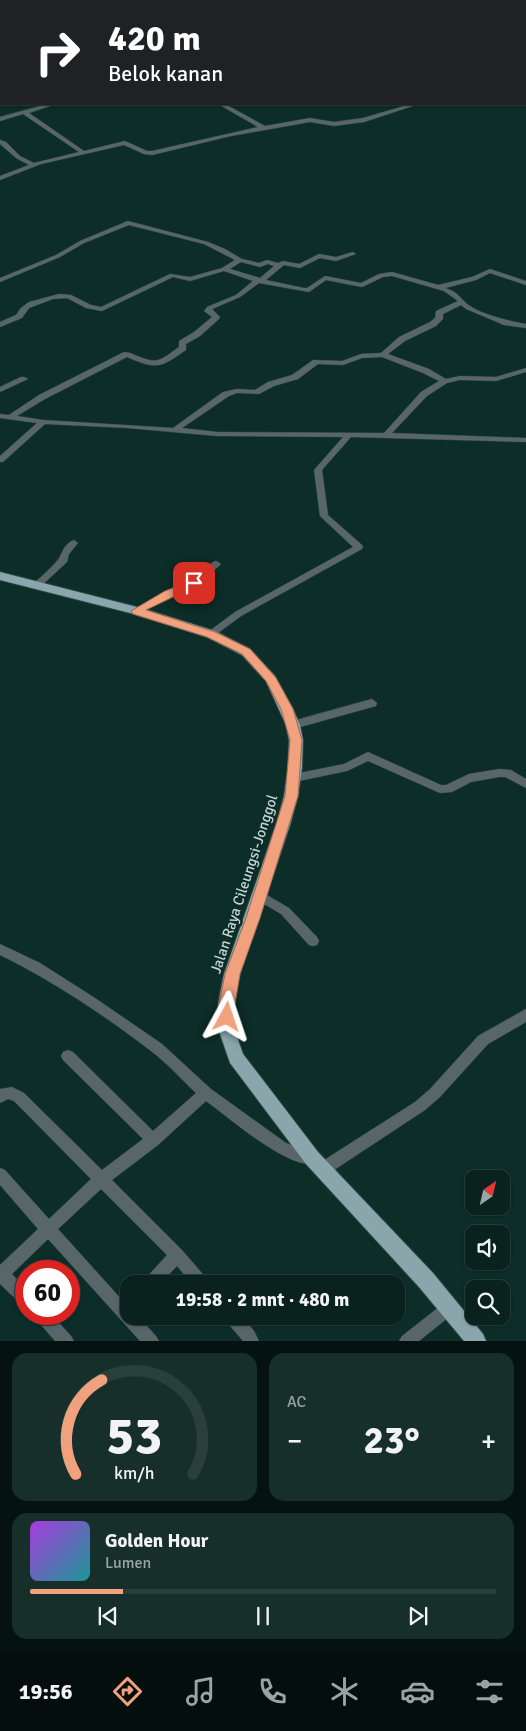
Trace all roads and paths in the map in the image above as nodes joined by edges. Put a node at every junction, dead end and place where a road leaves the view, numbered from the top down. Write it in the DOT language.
graph roads {
  1 [pos="48,105"];
  2 [pos="222,105"];
  3 [pos="413,105"];
  4 [pos="24,112"];
  5 [pos="0,119"];
  6 [pos="264,128"];
  7 [pos="0,142"];
  8 [pos="84,153"];
  9 [pos="34,165"];
  10 [pos="0,178"];
  11 [pos="353,254"];
  12 [pos="240,260"];
  13 [pos="279,265"];
  14 [pos="224,269"];
  15 [pos="0,280"];
  16 [pos="260,280"];
  17 [pos="526,283"];
  18 [pos="438,288"];
  19 [pos="461,302"];
  20 [pos="0,325"];
  21 [pos="526,326"];
  22 [pos="383,355"];
  23 [pos="526,370"];
  24 [pos="24,379"];
  25 [pos="445,381"];
  26 [pos="0,390"];
  27 [pos="4,417"];
  28 [pos="43,422"];
  29 [pos="173,431"];
  30 [pos="349,435"];
  31 [pos="386,435"];
  32 [pos="526,440"];
  33 [pos="0,460"];
  34 [pos="74,543"];
  35 [pos="216,564"];
  36 [pos="0,576"];
  37 [pos="37,585"];
  38 [pos="137,611"];
  39 [pos="211,634"];
  40 [pos="372,703"];
  41 [pos="293,726"];
  42 [pos="294,778"];
  43 [pos="526,784"];
  44 [pos="260,896"];
  45 [pos="313,941"];
  46 [pos="0,949"];
  47 [pos="526,1015"];
  48 [pos="68,1056"];
  49 [pos="206,1092"];
  50 [pos="0,1097"];
  51 [pos="153,1140"];
  52 [pos="312,1158"];
  53 [pos="324,1169"];
  54 [pos="0,1174"];
  55 [pos="101,1179"];
  56 [pos="49,1228"];
  57 [pos="177,1255"];
  58 [pos="0,1274"];
  59 [pos="158,1275"];
  60 [pos="194,1275"];
  61 [pos="15,1288"];
  62 [pos="120,1303"];
  63 [pos="449,1308"];
  64 [pos="51,1325"];
  65 [pos="138,1325"];
  66 [pos="239,1325"];
  67 [pos="66,1341"];
  68 [pos="151,1341"];
  69 [pos="251,1341"];
  70 [pos="407,1341"];
  71 [pos="476,1341"];
  1 -- 4 [label="street"];
  2 -- 6 [label="street"];
  3 -- 6 [label="street"];
  4 -- 5 [label="street"];
  4 -- 8 [label="street"];
  6 -- 8 [label="street"];
  7 -- 9 [label="street"];
  8 -- 9 [label="street"];
  9 -- 10 [label="street"];
  11 -- 13 [label="street"];
  12 -- 13 [label="street"];
  12 -- 14 [label="street"];
  12 -- 15 [label="street"];
  13 -- 16 [label="street"];
  14 -- 16 [label="street"];
  14 -- 20 [label="street"];
  16 -- 18 [label="street"];
  16 -- 27 [label="street"];
  17 -- 18 [label="street"];
  18 -- 19 [label="street"];
  19 -- 21 [label="street"];
  19 -- 22 [label="street"];
  22 -- 25 [label="street"];
  22 -- 29 [label="street"];
  23 -- 25 [label="street"];
  24 -- 26 [label="street"];
  25 -- 31 [label="street"];
  27 -- 28 [label="street"];
  28 -- 29 [label="street"];
  28 -- 33 [label="street"];
  29 -- 30 [label="street"];
  30 -- 31 [label="street"];
  30 -- 39 [label="street"];
  31 -- 32 [label="street"];
  34 -- 37 [label="street"];
  35 -- 38 [label="street"];
  36 -- 37 [label="main road, Jalan Raya Cileungsi-Jonggol"];
  37 -- 38 [label="main road, Jalan Raya Cileungsi-Jonggol"];
  38 -- 39 [label="main road, Jalan Raya Cileungsi-Jonggol"];
  39 -- 41 [label="main road, Jalan Raya Cileungsi-Jonggol"];
  40 -- 41 [label="street"];
  41 -- 42 [label="main road, Jalan Raya Cileungsi-Jonggol"];
  42 -- 43 [label="street"];
  42 -- 44 [label="main road, Jalan Raya Cileungsi-Jonggol"];
  44 -- 45 [label="street"];
  44 -- 52 [label="main road, Jalan Raya Cileungsi-Jonggol"];
  46 -- 49 [label="street"];
  47 -- 53 [label="street"];
  48 -- 51 [label="street"];
  49 -- 51 [label="street"];
  49 -- 52 [label="street"];
  50 -- 55 [label="street"];
  51 -- 55 [label="street"];
  52 -- 53 [label="main road, Jalan Raya Cileungsi-Jonggol"];
  53 -- 63 [label="main road, Jalan Raya Cileungsi-Jonggol"];
  54 -- 56 [label="street"];
  55 -- 56 [label="street"];
  55 -- 57 [label="street"];
  56 -- 58 [label="street"];
  56 -- 62 [label="street"];
  57 -- 59 [label="street"];
  57 -- 60 [label="street"];
  58 -- 61 [label="street"];
  63 -- 70 [label="street"];
  63 -- 71 [label="main road, Jalan Raya Cileungsi-Jonggol"];
  64 -- 67 [label="street"];
  65 -- 68 [label="street"];
  66 -- 69 [label="street"];
}
